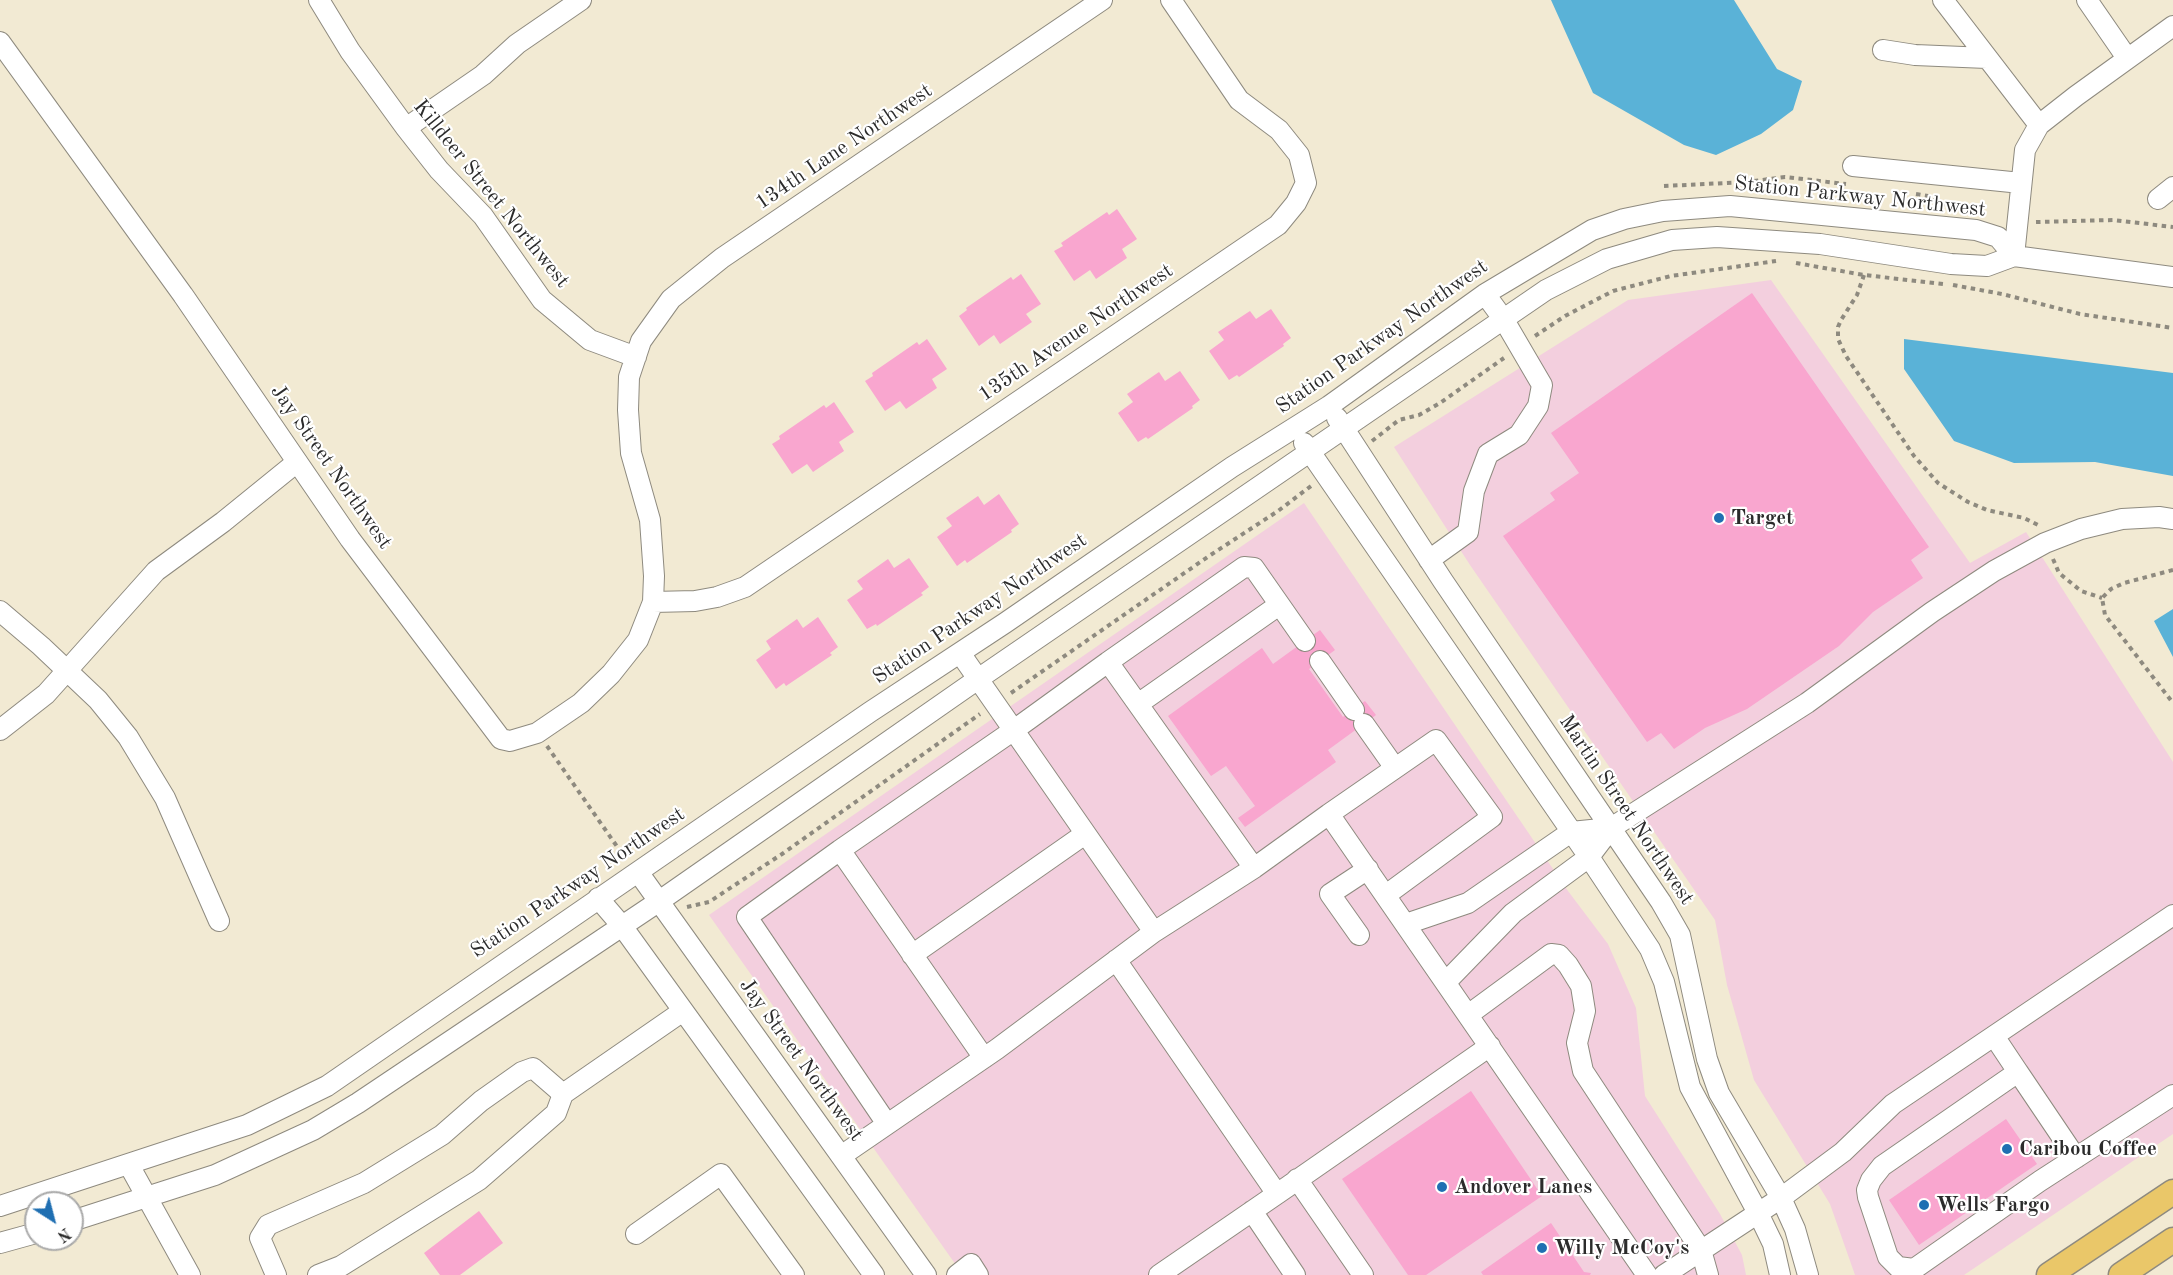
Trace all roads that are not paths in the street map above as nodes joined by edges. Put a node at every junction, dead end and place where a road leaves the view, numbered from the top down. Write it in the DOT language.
graph roads {
  1 [pos="319,0"];
  2 [pos="581,0"];
  3 [pos="1102,0"];
  4 [pos="1171,0"];
  5 [pos="1943,0"];
  6 [pos="2087,0"];
  7 [pos="2173,26"];
  8 [pos="0,42"];
  9 [pos="1883,50"];
  10 [pos="1987,58"];
  11 [pos="2127,58"];
  12 [pos="2038,125"];
  13 [pos="405,128"];
  14 [pos="1851,175"];
  15 [pos="2021,183"];
  16 [pos="2014,256"];
  17 [pos="2173,277"];
  18 [pos="1485,294"];
  19 [pos="1504,320"];
  20 [pos="636,357"];
  21 [pos="1329,406"];
  22 [pos="1294,428"];
  23 [pos="1344,429"];
  24 [pos="1310,452"];
  25 [pos="297,462"];
  26 [pos="2173,519"];
  27 [pos="1429,560"];
  28 [pos="653,602"];
  29 [pos="1279,605"];
  30 [pos="0,612"];
  31 [pos="1305,641"];
  32 [pos="960,653"];
  33 [pos="1320,661"];
  34 [pos="1108,662"];
  35 [pos="67,670"];
  36 [pos="978,679"];
  37 [pos="1138,704"];
  38 [pos="0,730"];
  39 [pos="1014,730"];
  40 [pos="1395,768"];
  41 [pos="1329,814"];
  42 [pos="1611,828"];
  43 [pos="1572,832"];
  44 [pos="1085,834"];
  45 [pos="840,850"];
  46 [pos="1589,857"];
  47 [pos="634,867"];
  48 [pos="1254,868"];
  49 [pos="1368,869"];
  50 [pos="1386,895"];
  51 [pos="598,898"];
  52 [pos="658,902"];
  53 [pos="2173,915"];
  54 [pos="219,921"];
  55 [pos="1406,924"];
  56 [pos="622,926"];
  57 [pos="1154,932"];
  58 [pos="1359,935"];
  59 [pos="912,954"];
  60 [pos="1116,960"];
  61 [pos="1446,982"];
  62 [pos="683,1011"];
  63 [pos="1468,1015"];
  64 [pos="1994,1036"];
  65 [pos="1490,1046"];
  66 [pos="984,1058"];
  67 [pos="2018,1072"];
  68 [pos="563,1094"];
  69 [pos="2173,1095"];
  70 [pos="887,1124"];
  71 [pos="841,1156"];
  72 [pos="2069,1162"];
  73 [pos="129,1165"];
  74 [pos="1297,1179"];
  75 [pos="2173,1192"];
  76 [pos="1277,1194"];
  77 [pos="146,1196"];
  78 [pos="1781,1198"];
  79 [pos="0,1206"];
  80 [pos="1252,1211"];
  81 [pos="1758,1213"];
  82 [pos="84,1217"];
  83 [pos="636,1234"];
  84 [pos="24,1236"];
  85 [pos="2173,1240"];
  86 [pos="0,1243"];
  87 [pos="1701,1250"];
  88 [pos="190,1275"];
  89 [pos="276,1275"];
  90 [pos="318,1275"];
  91 [pos="794,1275"];
  92 [pos="874,1275"];
  93 [pos="926,1275"];
  94 [pos="1160,1275"];
  95 [pos="1295,1275"];
  96 [pos="1363,1275"];
  97 [pos="1647,1275"];
  98 [pos="1664,1275"];
  99 [pos="1708,1275"];
  100 [pos="1780,1275"];
  101 [pos="1808,1275"];
  102 [pos="2049,1275"];
  103 [pos="2121,1275"];
  1 -- 13 [label="street, Killdeer Street Northwest"];
  2 -- 13 [label="street"];
  3 -- 20 [label="street, 134th Lane Northwest"];
  4 -- 28 [label="street, 135th Avenue Northwest"];
  5 -- 10 [label="street"];
  6 -- 11 [label="street"];
  7 -- 11 [label="street"];
  8 -- 25 [label="street, Jay Street Northwest"];
  9 -- 10 [label="street"];
  10 -- 12 [label="street"];
  11 -- 12 [label="street"];
  12 -- 15 [label="street"];
  13 -- 20 [label="street, Killdeer Street Northwest"];
  14 -- 15 [label="street"];
  15 -- 16 [label="street"];
  16 -- 17 [label="street"];
  16 -- 18 [label="street, Station Parkway Northwest"];
  16 -- 19 [label="street"];
  18 -- 19 [label="street"];
  18 -- 21 [label="street, Station Parkway Northwest"];
  19 -- 23 [label="street"];
  19 -- 27 [label="street"];
  20 -- 28 [label="street"];
  21 -- 22 [label="street, Station Parkway Northwest"];
  21 -- 23 [label="street, Martin Street Northwest"];
  22 -- 24 [label="street"];
  22 -- 32 [label="street, Station Parkway Northwest"];
  23 -- 24 [label="street"];
  23 -- 27 [label="street, Martin Street Northwest"];
  24 -- 36 [label="street"];
  24 -- 43 [label="street"];
  25 -- 28 [label="street, Jay Street Northwest"];
  25 -- 35 [label="street"];
  26 -- 42 [label="street"];
  27 -- 42 [label="street, Martin Street Northwest"];
  29 -- 31 [label="street"];
  29 -- 34 [label="street"];
  29 -- 37 [label="street"];
  30 -- 35 [label="street"];
  32 -- 36 [label="street"];
  32 -- 47 [label="street, Station Parkway Northwest"];
  33 -- 40 [label="street"];
  34 -- 37 [label="street"];
  34 -- 39 [label="street"];
  35 -- 38 [label="street"];
  35 -- 54 [label="street"];
  36 -- 39 [label="street"];
  36 -- 52 [label="street"];
  37 -- 48 [label="street"];
  39 -- 44 [label="street"];
  39 -- 45 [label="street"];
  40 -- 41 [label="street"];
  40 -- 50 [label="street"];
  41 -- 48 [label="street"];
  41 -- 49 [label="street"];
  42 -- 43 [label="street"];
  42 -- 46 [label="street"];
  42 -- 78 [label="street, Martin Street Northwest"];
  43 -- 46 [label="street"];
  43 -- 55 [label="street"];
  44 -- 57 [label="street"];
  44 -- 59 [label="street"];
  45 -- 59 [label="street"];
  45 -- 70 [label="street"];
  46 -- 61 [label="street"];
  46 -- 81 [label="street"];
  47 -- 51 [label="street, Station Parkway Northwest"];
  47 -- 52 [label="street, Jay Street Northwest"];
  48 -- 57 [label="street"];
  49 -- 50 [label="street"];
  49 -- 58 [label="street"];
  50 -- 55 [label="street"];
  51 -- 56 [label="street"];
  51 -- 73 [label="street, Station Parkway Northwest"];
  52 -- 56 [label="street"];
  52 -- 71 [label="street, Jay Street Northwest"];
  53 -- 64 [label="street"];
  55 -- 61 [label="street"];
  56 -- 62 [label="street"];
  56 -- 77 [label="street"];
  57 -- 60 [label="street"];
  59 -- 66 [label="street"];
  60 -- 66 [label="street"];
  60 -- 76 [label="street"];
  61 -- 63 [label="street"];
  62 -- 68 [label="street"];
  62 -- 92 [label="street"];
  63 -- 65 [label="street"];
  63 -- 87 [label="street"];
  64 -- 67 [label="street"];
  64 -- 78 [label="street"];
  65 -- 74 [label="street"];
  65 -- 97 [label="street"];
  66 -- 70 [label="street"];
  67 -- 72 [label="street"];
  67 -- 72 [label="street"];
  68 -- 89 [label="street"];
  68 -- 90 [label="street"];
  69 -- 72 [label="street"];
  70 -- 71 [label="street"];
  71 -- 93 [label="street, Jay Street Northwest"];
  73 -- 77 [label="street"];
  73 -- 79 [label="street, Station Parkway Northwest"];
  74 -- 76 [label="street"];
  74 -- 96 [label="street"];
  75 -- 102 [label="main road"];
  76 -- 80 [label="street"];
  77 -- 82 [label="street"];
  77 -- 88 [label="street"];
  78 -- 81 [label="street"];
  78 -- 101 [label="street, Martin Street Northwest"];
  80 -- 94 [label="street"];
  80 -- 95 [label="street"];
  81 -- 87 [label="street"];
  81 -- 100 [label="street"];
  83 -- 91 [label="street"];
  84 -- 86 [label="street"];
  85 -- 103 [label="main road"];
  87 -- 98 [label="street"];
  87 -- 99 [label="street"];
}
